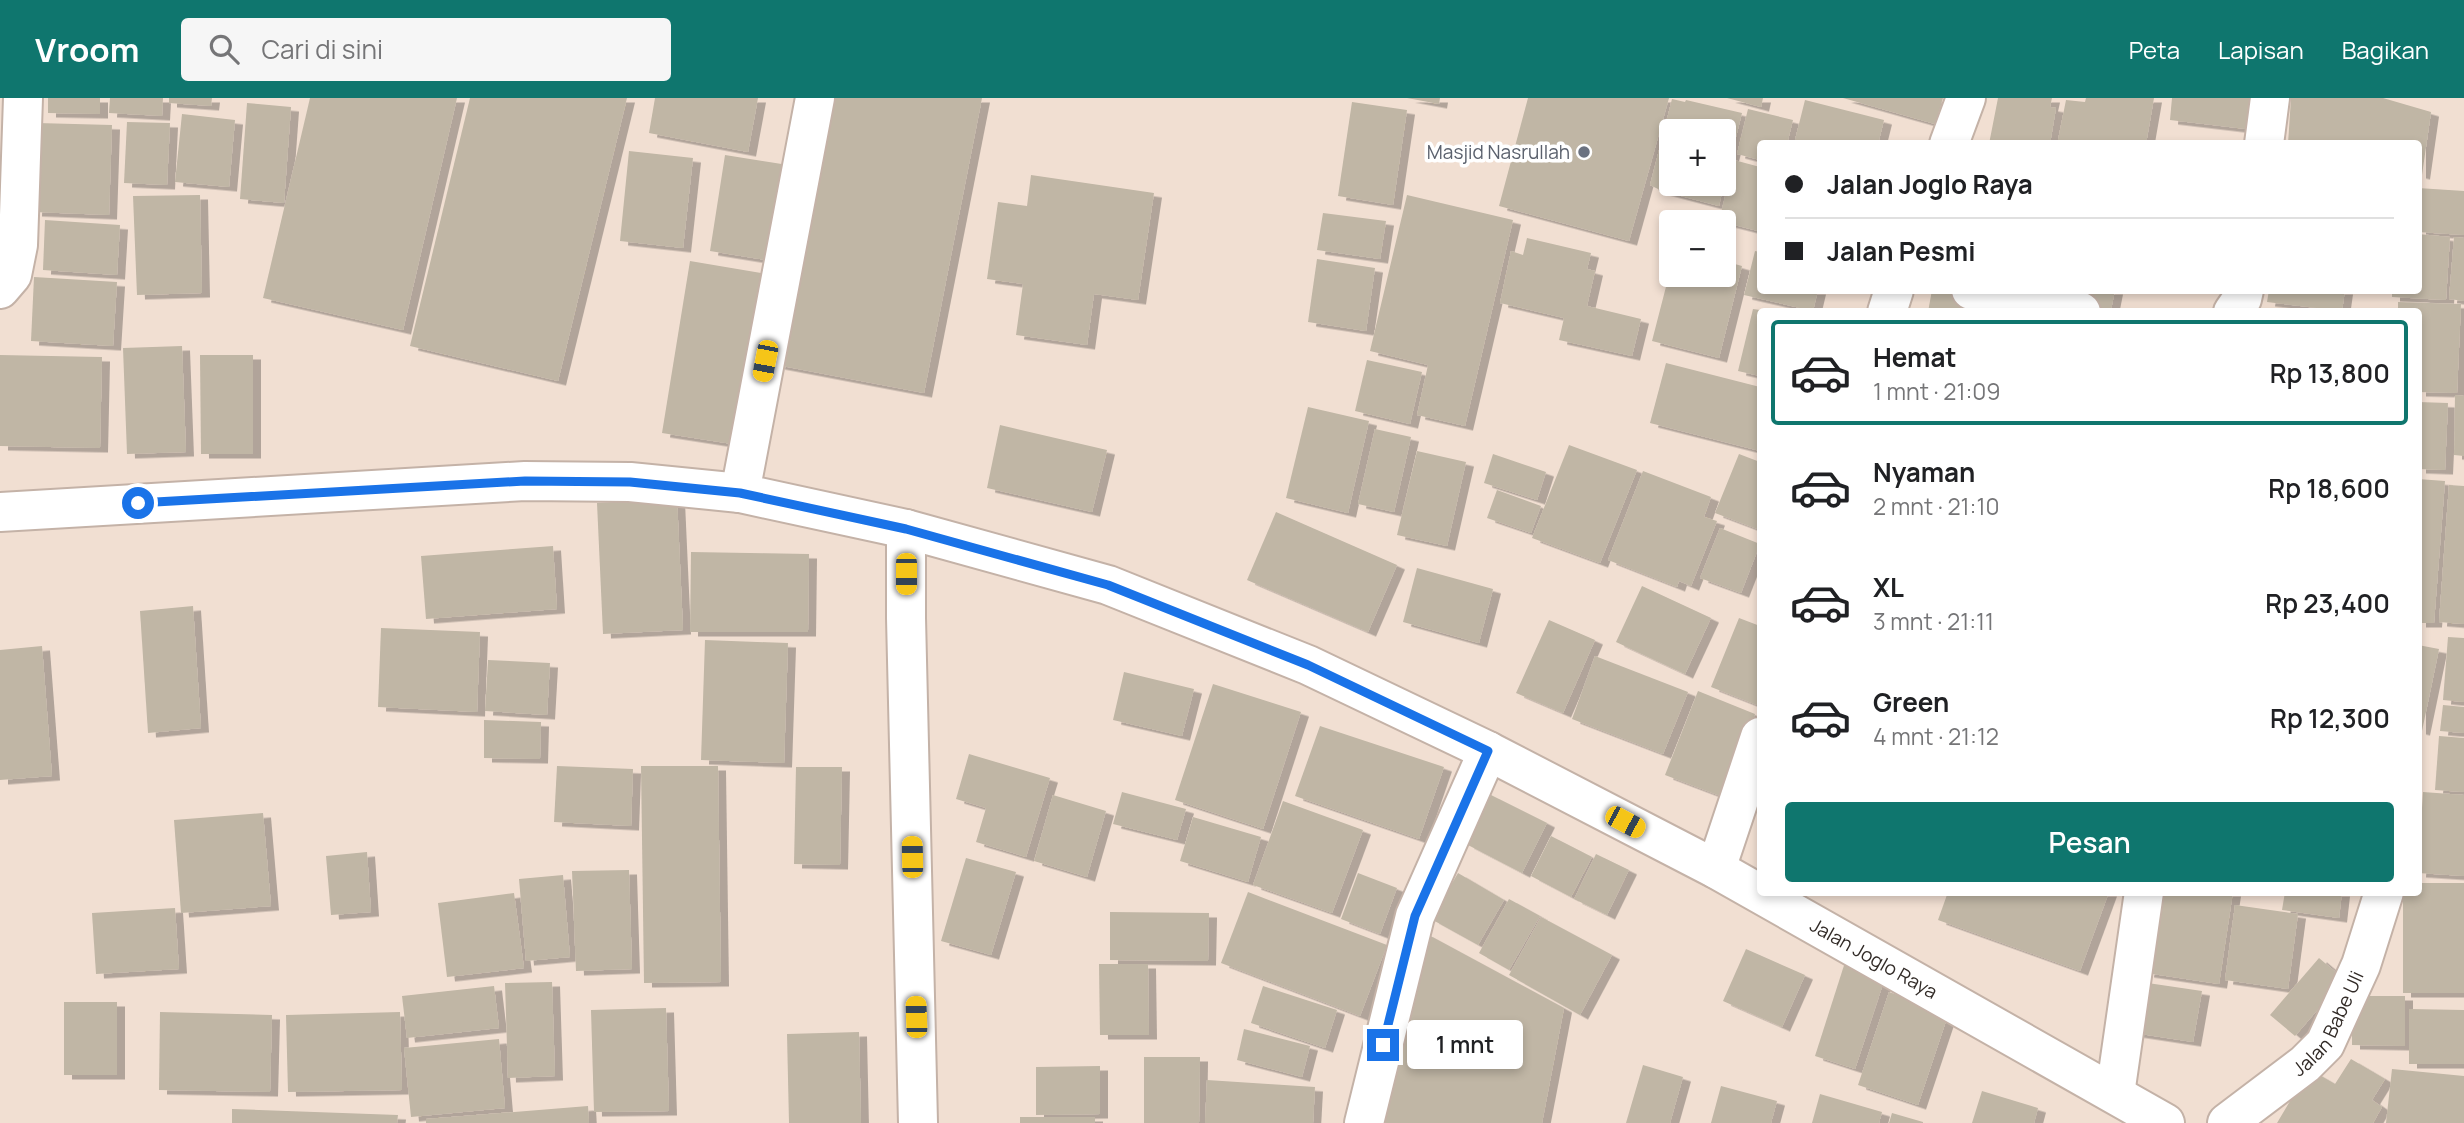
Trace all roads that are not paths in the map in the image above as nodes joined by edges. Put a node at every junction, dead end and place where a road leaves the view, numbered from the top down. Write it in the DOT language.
graph roads {
  1 [pos="23,98"];
  2 [pos="815,98"];
  3 [pos="1966,98"];
  4 [pos="2270,98"];
  5 [pos="1950,140"];
  6 [pos="2265,140"];
  7 [pos="0,289"];
  8 [pos="1991,294"];
  9 [pos="2061,308"];
  10 [pos="740,493"];
  11 [pos="0,512"];
  12 [pos="906,529"];
  13 [pos="1757,746"];
  14 [pos="1488,751"];
  15 [pos="1716,869"];
  16 [pos="1757,892"];
  17 [pos="1764,896"];
  18 [pos="2143,896"];
  19 [pos="2383,896"];
  20 [pos="2115,1094"];
  21 [pos="918,1123"];
  22 [pos="1364,1123"];
  23 [pos="2165,1123"];
  24 [pos="2227,1123"];
  1 -- 7 [label="street"];
  2 -- 10 [label="street"];
  3 -- 5 [label="street"];
  4 -- 6 [label="street"];
  8 -- 9 [label="street"];
  10 -- 11 [label="street, Jalan Joglo Raya"];
  10 -- 12 [label="street, Jalan Joglo Raya"];
  12 -- 14 [label="street, Jalan Joglo Raya"];
  12 -- 21 [label="street"];
  13 -- 15 [label="street"];
  14 -- 15 [label="street, Jalan Joglo Raya"];
  14 -- 22 [label="street"];
  15 -- 16 [label="street, Jalan Joglo Raya"];
  17 -- 20 [label="street, Jalan Joglo Raya"];
  18 -- 20 [label="street"];
  19 -- 24 [label="street, Jalan Babe Uli"];
  20 -- 23 [label="street, Jalan Joglo Raya"];
}
